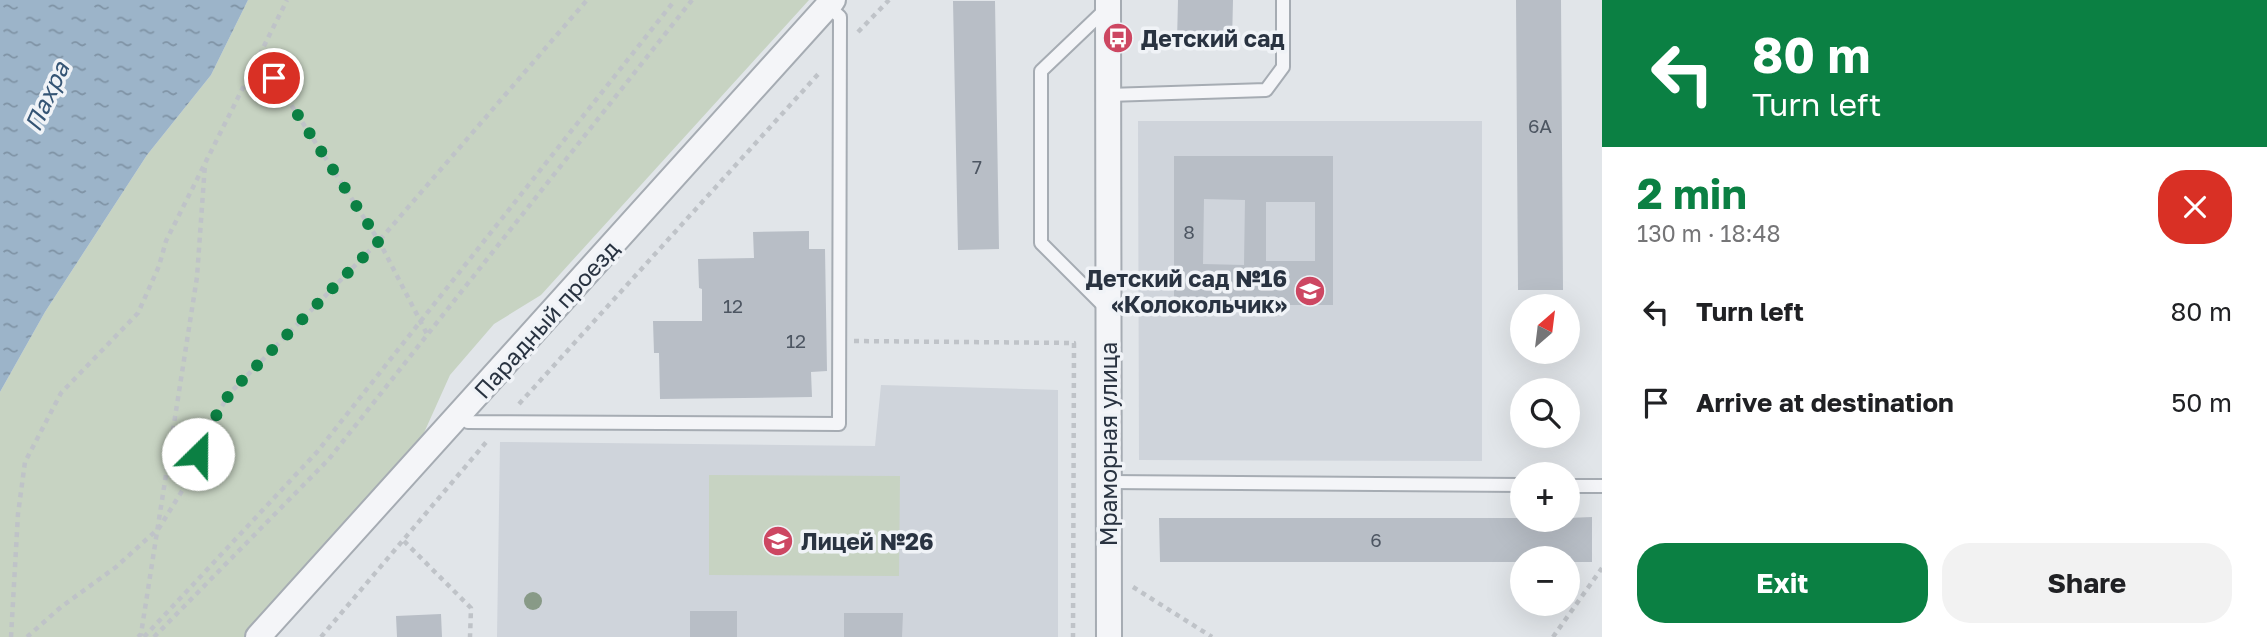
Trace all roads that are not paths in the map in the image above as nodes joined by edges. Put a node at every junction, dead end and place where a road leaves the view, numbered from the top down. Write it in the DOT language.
graph roads {
  1 [pos="1283,0"];
  2 [pos="830,3"];
  3 [pos="1108,4"];
  4 [pos="1108,95"];
  5 [pos="1108,310"];
  6 [pos="459,414"];
  7 [pos="1109,482"];
  8 [pos="1510,485"];
  9 [pos="1580,486"];
  10 [pos="1602,486"];
  11 [pos="258,637"];
  12 [pos="1109,637"];
  1 -- 4 [label="lane"];
  2 -- 6 [label="street, Парадный проезд"];
  2 -- 6 [label="lane"];
  3 -- 4 [label="street, Мраморная улица"];
  3 -- 5 [label="lane"];
  4 -- 5 [label="street, Мраморная улица"];
  5 -- 7 [label="street, Мраморная улица"];
  6 -- 11 [label="street, Парадный проезд"];
  7 -- 8 [label="lane"];
  7 -- 12 [label="street, Мраморная улица"];
  9 -- 10 [label="lane"];
}
